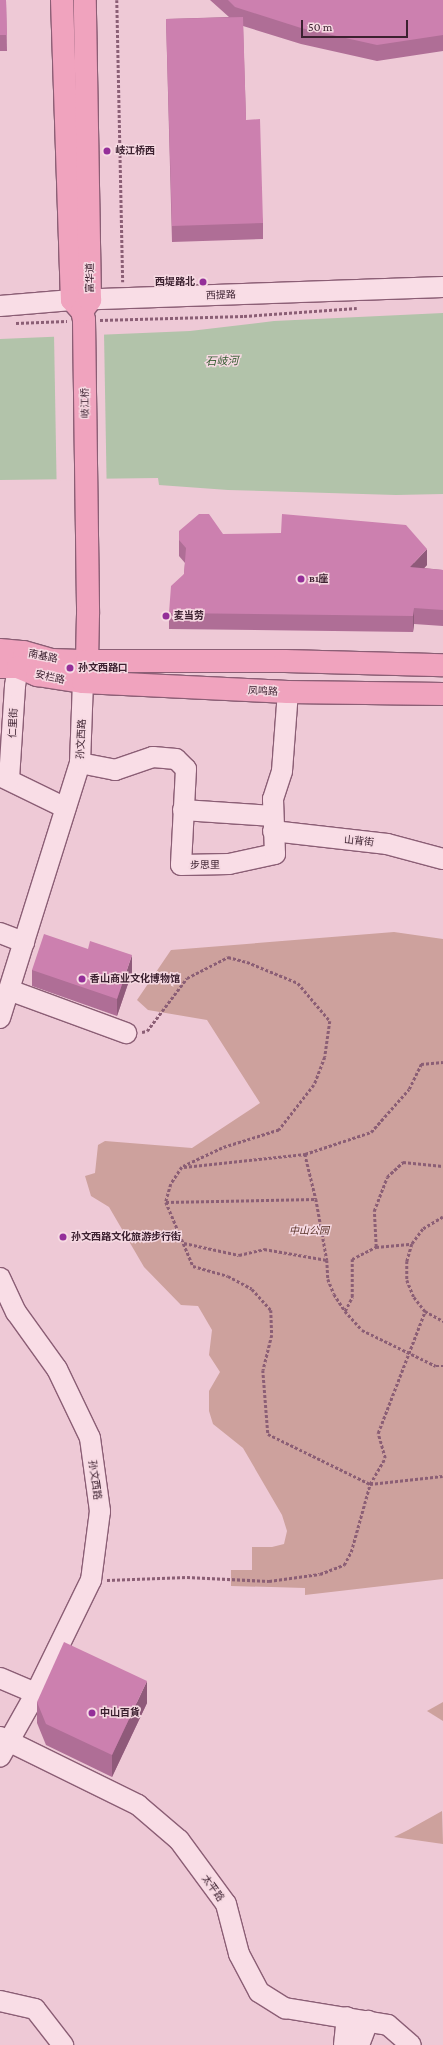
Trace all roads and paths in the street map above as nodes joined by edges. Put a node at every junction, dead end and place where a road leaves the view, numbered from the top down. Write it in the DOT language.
graph roads {
  1 [pos="62,0"];
  2 [pos="84,0"];
  3 [pos="117,0"];
  4 [pos="443,287"];
  5 [pos="123,299"];
  6 [pos="0,306"];
  7 [pos="363,308"];
  8 [pos="82,311"];
  9 [pos="15,323"];
  10 [pos="87,495"];
  11 [pos="0,650"];
  12 [pos="443,665"];
  13 [pos="9,667"];
  14 [pos="85,672"];
  15 [pos="288,692"];
  16 [pos="443,694"];
  17 [pos="80,763"];
  18 [pos="5,778"];
  19 [pos="66,808"];
  20 [pos="183,810"];
  21 [pos="273,823"];
  22 [pos="443,859"];
  23 [pos="0,933"];
  24 [pos="24,942"];
  25 [pos="9,990"];
  26 [pos="0,1018"];
  27 [pos="126,1033"];
  28 [pos="443,1062"];
  29 [pos="305,1154"];
  30 [pos="443,1166"];
  31 [pos="182,1167"];
  32 [pos="316,1199"];
  33 [pos="166,1202"];
  34 [pos="443,1217"];
  35 [pos="184,1243"];
  36 [pos="412,1244"];
  37 [pos="376,1247"];
  38 [pos="327,1260"];
  39 [pos="0,1278"];
  40 [pos="345,1311"];
  41 [pos="425,1311"];
  42 [pos="443,1321"];
  43 [pos="408,1352"];
  44 [pos="443,1366"];
  45 [pos="443,1476"];
  46 [pos="370,1484"];
  47 [pos="91,1580"];
  48 [pos="0,1678"];
  49 [pos="36,1693"];
  50 [pos="3,1745"];
  51 [pos="0,2001"];
  52 [pos="347,2017"];
  53 [pos="368,2021"];
  54 [pos="63,2045"];
  55 [pos="344,2045"];
  56 [pos="359,2045"];
  57 [pos="411,2045"];
  1 -- 8 [label="main road, 富华道"];
  2 -- 8 [label="main road, 富华道"];
  3 -- 5 [label="path"];
  4 -- 5 [label="street, 西提路"];
  5 -- 8 [label="street, 西提路"];
  6 -- 8 [label="street, 西提路"];
  7 -- 8 [label="path"];
  8 -- 9 [label="path"];
  8 -- 10 [label="main road, 岐江桥"];
  10 -- 14 [label="main road, 孙文西路"];
  11 -- 14 [label="main road, 南基路"];
  12 -- 14 [label="main road"];
  13 -- 14 [label="main road, 安栏路"];
  13 -- 18 [label="street, 仁里街"];
  14 -- 15 [label="main road, 凤鸣路"];
  14 -- 17 [label="street, 孙文西路"];
  15 -- 16 [label="main road, 凤鸣路"];
  15 -- 21 [label="street, 步思里"];
  17 -- 19 [label="street, 孙文西路"];
  17 -- 20 [label="street, 步思里"];
  18 -- 19 [label="street, 仁里街"];
  19 -- 24 [label="street, 孙文西路"];
  20 -- 21 [label="street, 山背街"];
  20 -- 21 [label="street, 步思里"];
  21 -- 22 [label="street, 山背街"];
  23 -- 24 [label="street"];
  24 -- 25 [label="street, 孙文西路"];
  25 -- 26 [label="street, 孙文西路"];
  25 -- 27 [label="street"];
  27 -- 31 [label="path"];
  28 -- 29 [label="path"];
  29 -- 31 [label="path"];
  29 -- 32 [label="path"];
  30 -- 37 [label="path"];
  31 -- 33 [label="path"];
  32 -- 33 [label="path"];
  32 -- 38 [label="path"];
  33 -- 35 [label="path"];
  34 -- 36 [label="path"];
  35 -- 38 [label="path"];
  35 -- 46 [label="path"];
  36 -- 37 [label="path"];
  36 -- 41 [label="path"];
  37 -- 40 [label="path"];
  38 -- 40 [label="path"];
  39 -- 47 [label="street, 孙文西路"];
  40 -- 43 [label="path"];
  41 -- 42 [label="path"];
  41 -- 43 [label="path"];
  43 -- 44 [label="path"];
  43 -- 46 [label="path"];
  45 -- 46 [label="path"];
  46 -- 47 [label="path"];
  47 -- 49 [label="street, 孙文西路"];
  48 -- 49 [label="street"];
  49 -- 50 [label="street, 孙文西路"];
  50 -- 52 [label="street, 太平路"];
  51 -- 54 [label="street"];
  52 -- 53 [label="street, 太平路"];
  52 -- 55 [label="street"];
  53 -- 56 [label="street"];
  53 -- 57 [label="street, 太平路"];
}
